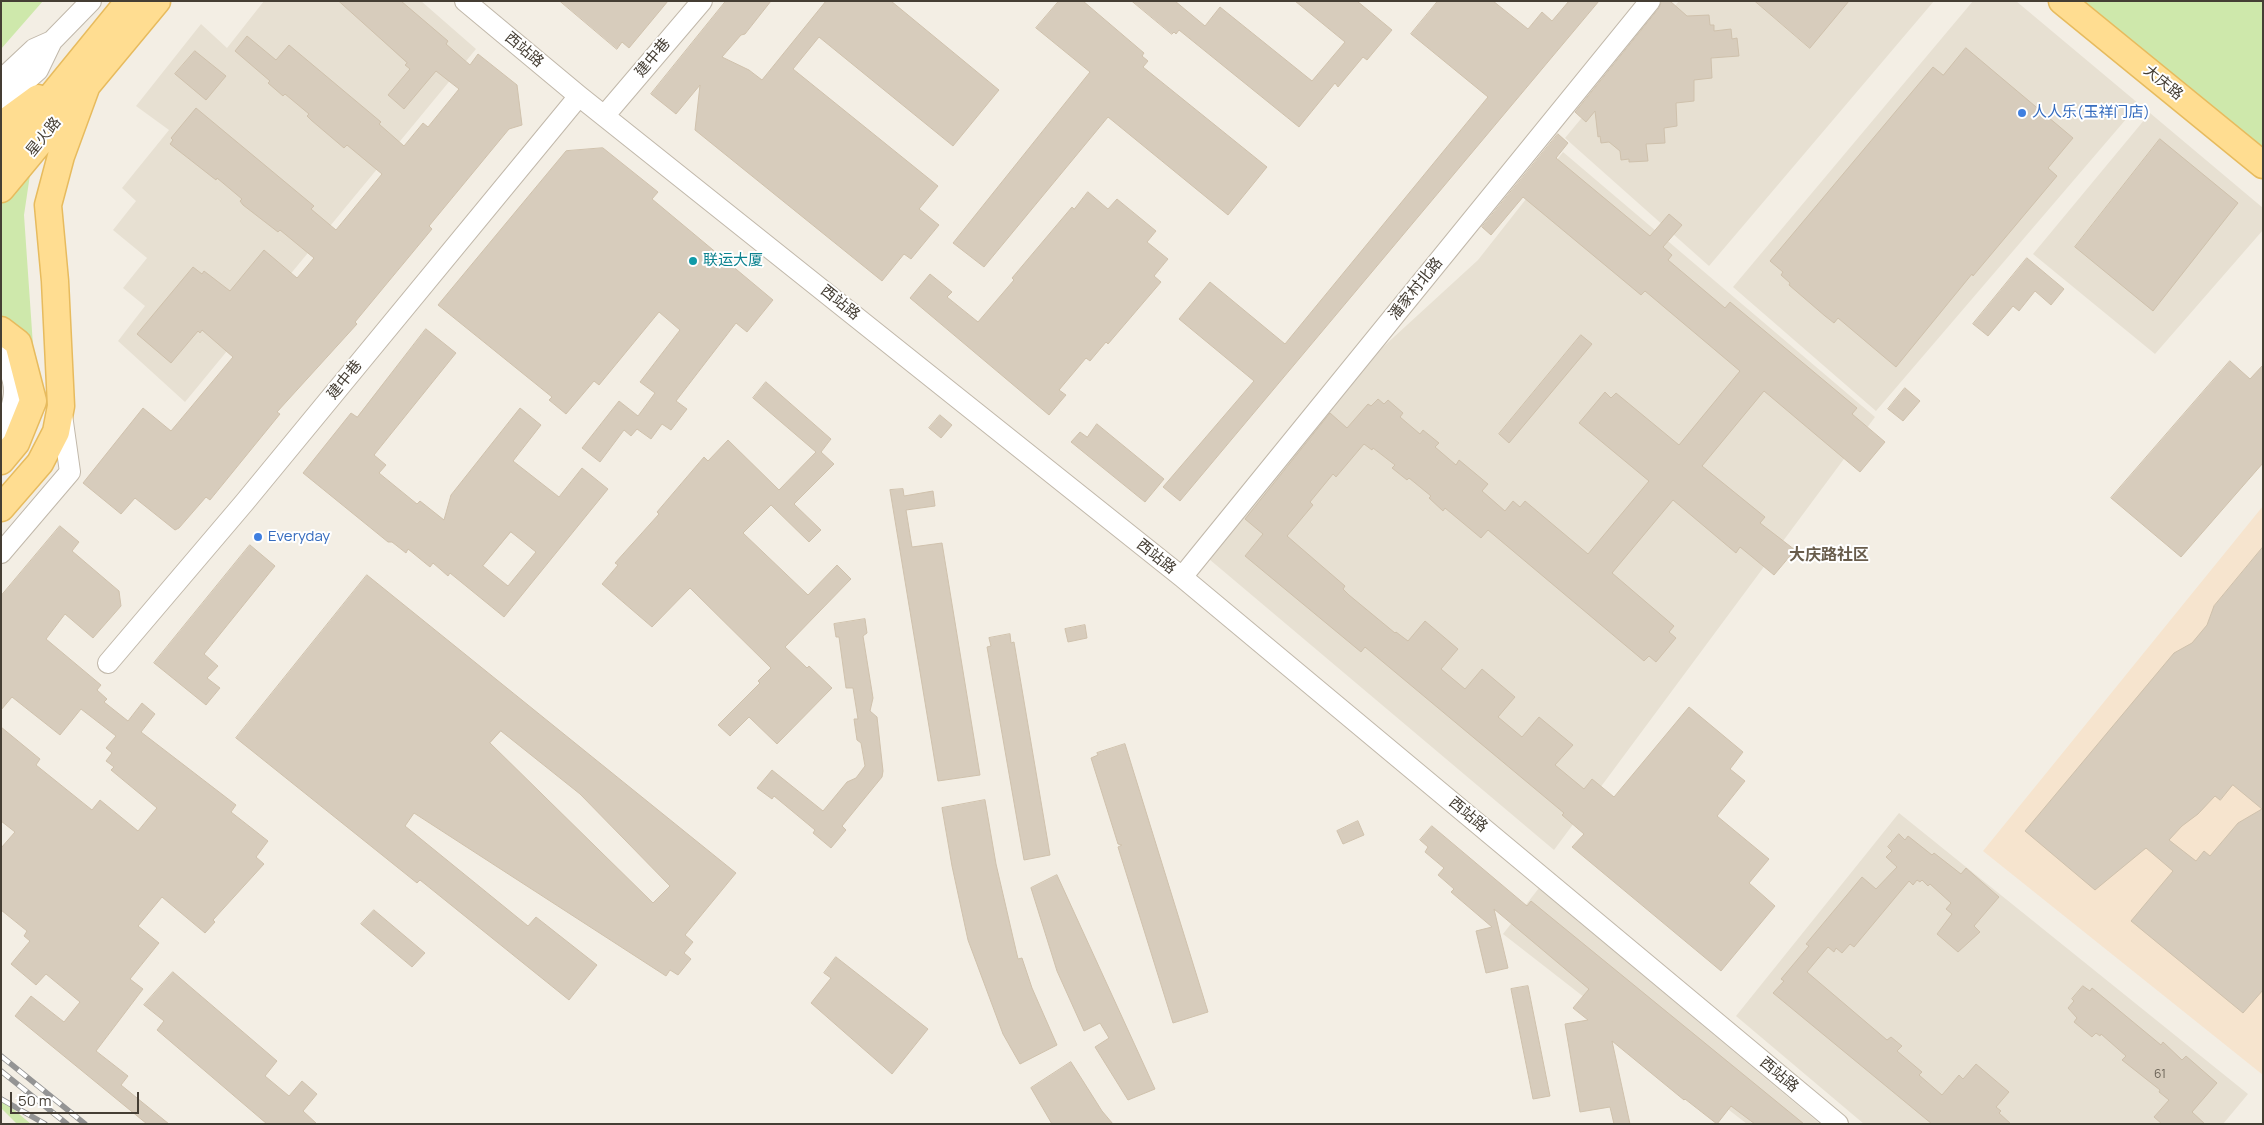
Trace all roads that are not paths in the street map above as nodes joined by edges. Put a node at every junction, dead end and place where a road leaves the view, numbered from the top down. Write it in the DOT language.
graph roads {
  1 [pos="91,1"];
  2 [pos="129,1"];
  3 [pos="157,1"];
  4 [pos="466,1"];
  5 [pos="702,1"];
  6 [pos="1650,1"];
  7 [pos="2062,1"];
  8 [pos="114,12"];
  9 [pos="52,41"];
  10 [pos="79,79"];
  11 [pos="1,80"];
  12 [pos="579,96"];
  13 [pos="1,103"];
  14 [pos="605,115"];
  15 [pos="1,125"];
  16 [pos="1,158"];
  17 [pos="2263,166"];
  18 [pos="1,189"];
  19 [pos="1,330"];
  20 [pos="1,357"];
  21 [pos="61,406"];
  22 [pos="1,434"];
  23 [pos="1,461"];
  24 [pos="1,508"];
  25 [pos="1,553"];
  26 [pos="1182,577"];
  27 [pos="108,663"];
  28 [pos="1838,1124"];
  1 -- 9 [label="street"];
  2 -- 8 [label="main road"];
  3 -- 10 [label="main road"];
  4 -- 12 [label="street, 西站路"];
  5 -- 14 [label="street, 建中巷"];
  6 -- 26 [label="street, 潘家村北路"];
  7 -- 17 [label="main road, 大庆路"];
  8 -- 10 [label="main road"];
  9 -- 11 [label="street"];
  9 -- 13 [label="street"];
  10 -- 15 [label="main road"];
  10 -- 16 [label="main road, 星火路"];
  10 -- 18 [label="main road, 星火路"];
  10 -- 21 [label="main road"];
  12 -- 14 [label="street, 西站路"];
  12 -- 27 [label="street, 建中巷"];
  14 -- 26 [label="street, 西站路"];
  19 -- 23 [label="main road"];
  20 -- 22 [label="street"];
  21 -- 24 [label="main road"];
  21 -- 25 [label="street"];
  26 -- 28 [label="street, 西站路"];
}
